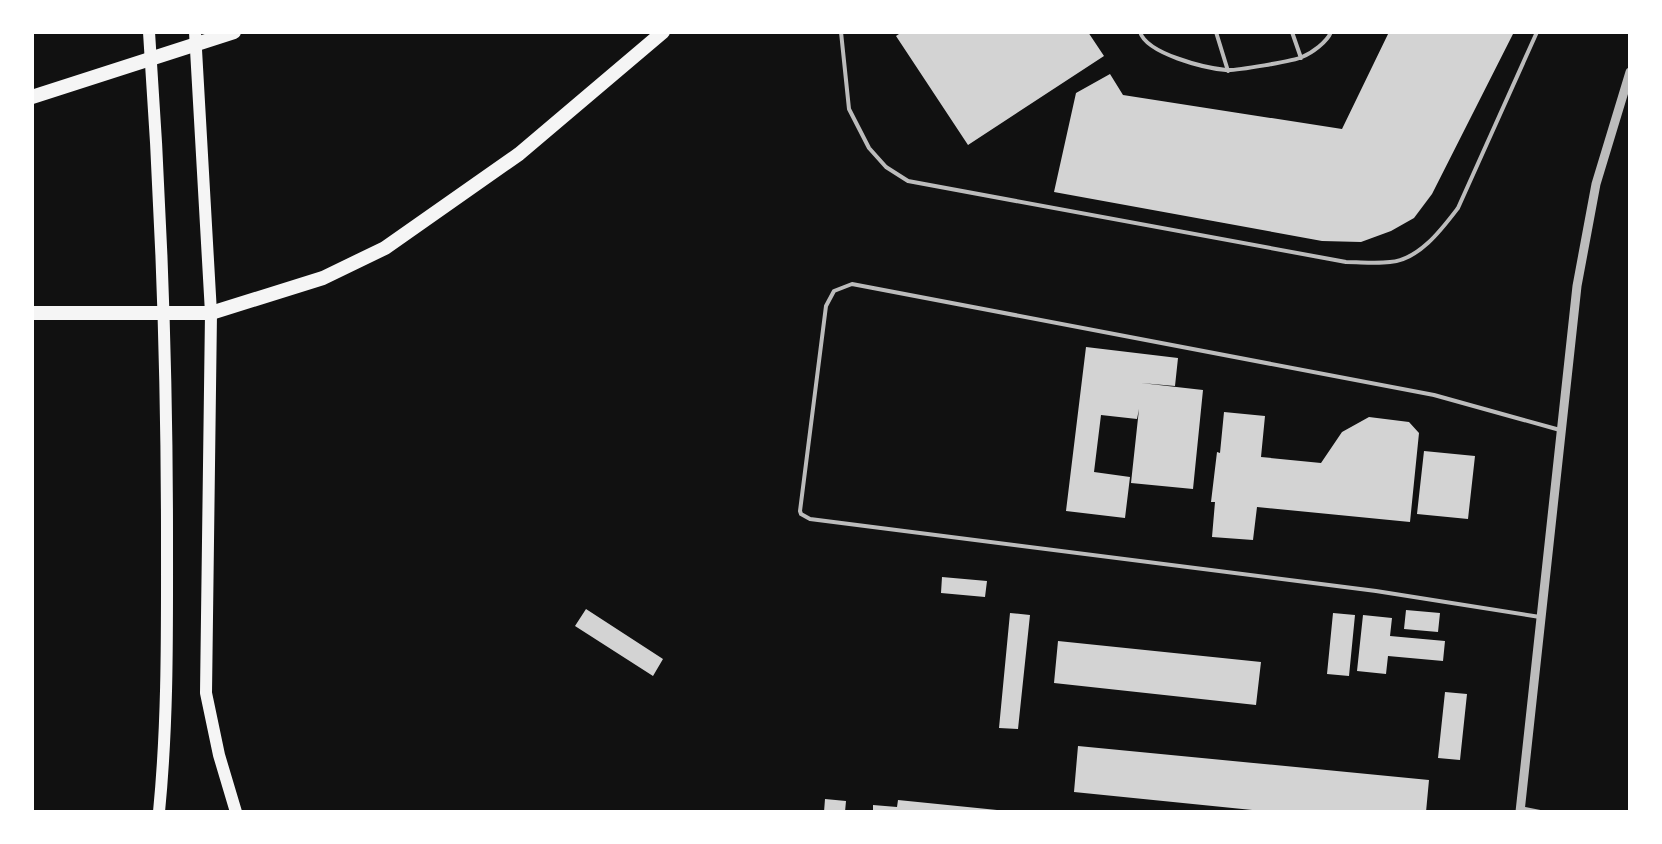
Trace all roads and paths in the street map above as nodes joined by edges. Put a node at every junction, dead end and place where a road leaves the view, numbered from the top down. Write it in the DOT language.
graph roads {
  1 [pos="149,32"];
  2 [pos="195,32"];
  3 [pos="234,32"];
  4 [pos="663,32"];
  5 [pos="841,32"];
  6 [pos="1140,32"];
  7 [pos="1216,32"];
  8 [pos="1292,32"];
  9 [pos="1331,32"];
  10 [pos="1537,32"];
  11 [pos="1301,58"];
  12 [pos="1228,70"];
  13 [pos="1630,72"];
  14 [pos="32,97"];
  15 [pos="32,313"];
  16 [pos="211,313"];
  17 [pos="163,314"];
  18 [pos="1560,430"];
  19 [pos="1540,617"];
  20 [pos="1520,810"];
  21 [pos="159,812"];
  22 [pos="236,812"];
  23 [pos="1540,812"];
  1 -- 17 [label="main road"];
  2 -- 16 [label="main road"];
  3 -- 14 [label="highway"];
  4 -- 16 [label="highway"];
  5 -- 10 [label="lane"];
  6 -- 12 [label="lane"];
  7 -- 12 [label="lane"];
  8 -- 11 [label="lane"];
  9 -- 11 [label="lane"];
  11 -- 12 [label="lane"];
  13 -- 18 [label="street"];
  15 -- 17 [label="highway"];
  16 -- 17 [label="highway"];
  16 -- 22 [label="main road"];
  17 -- 21 [label="main road"];
  18 -- 19 [label="street"];
  18 -- 19 [label="lane"];
  19 -- 20 [label="street"];
  20 -- 23 [label="lane"];
}
